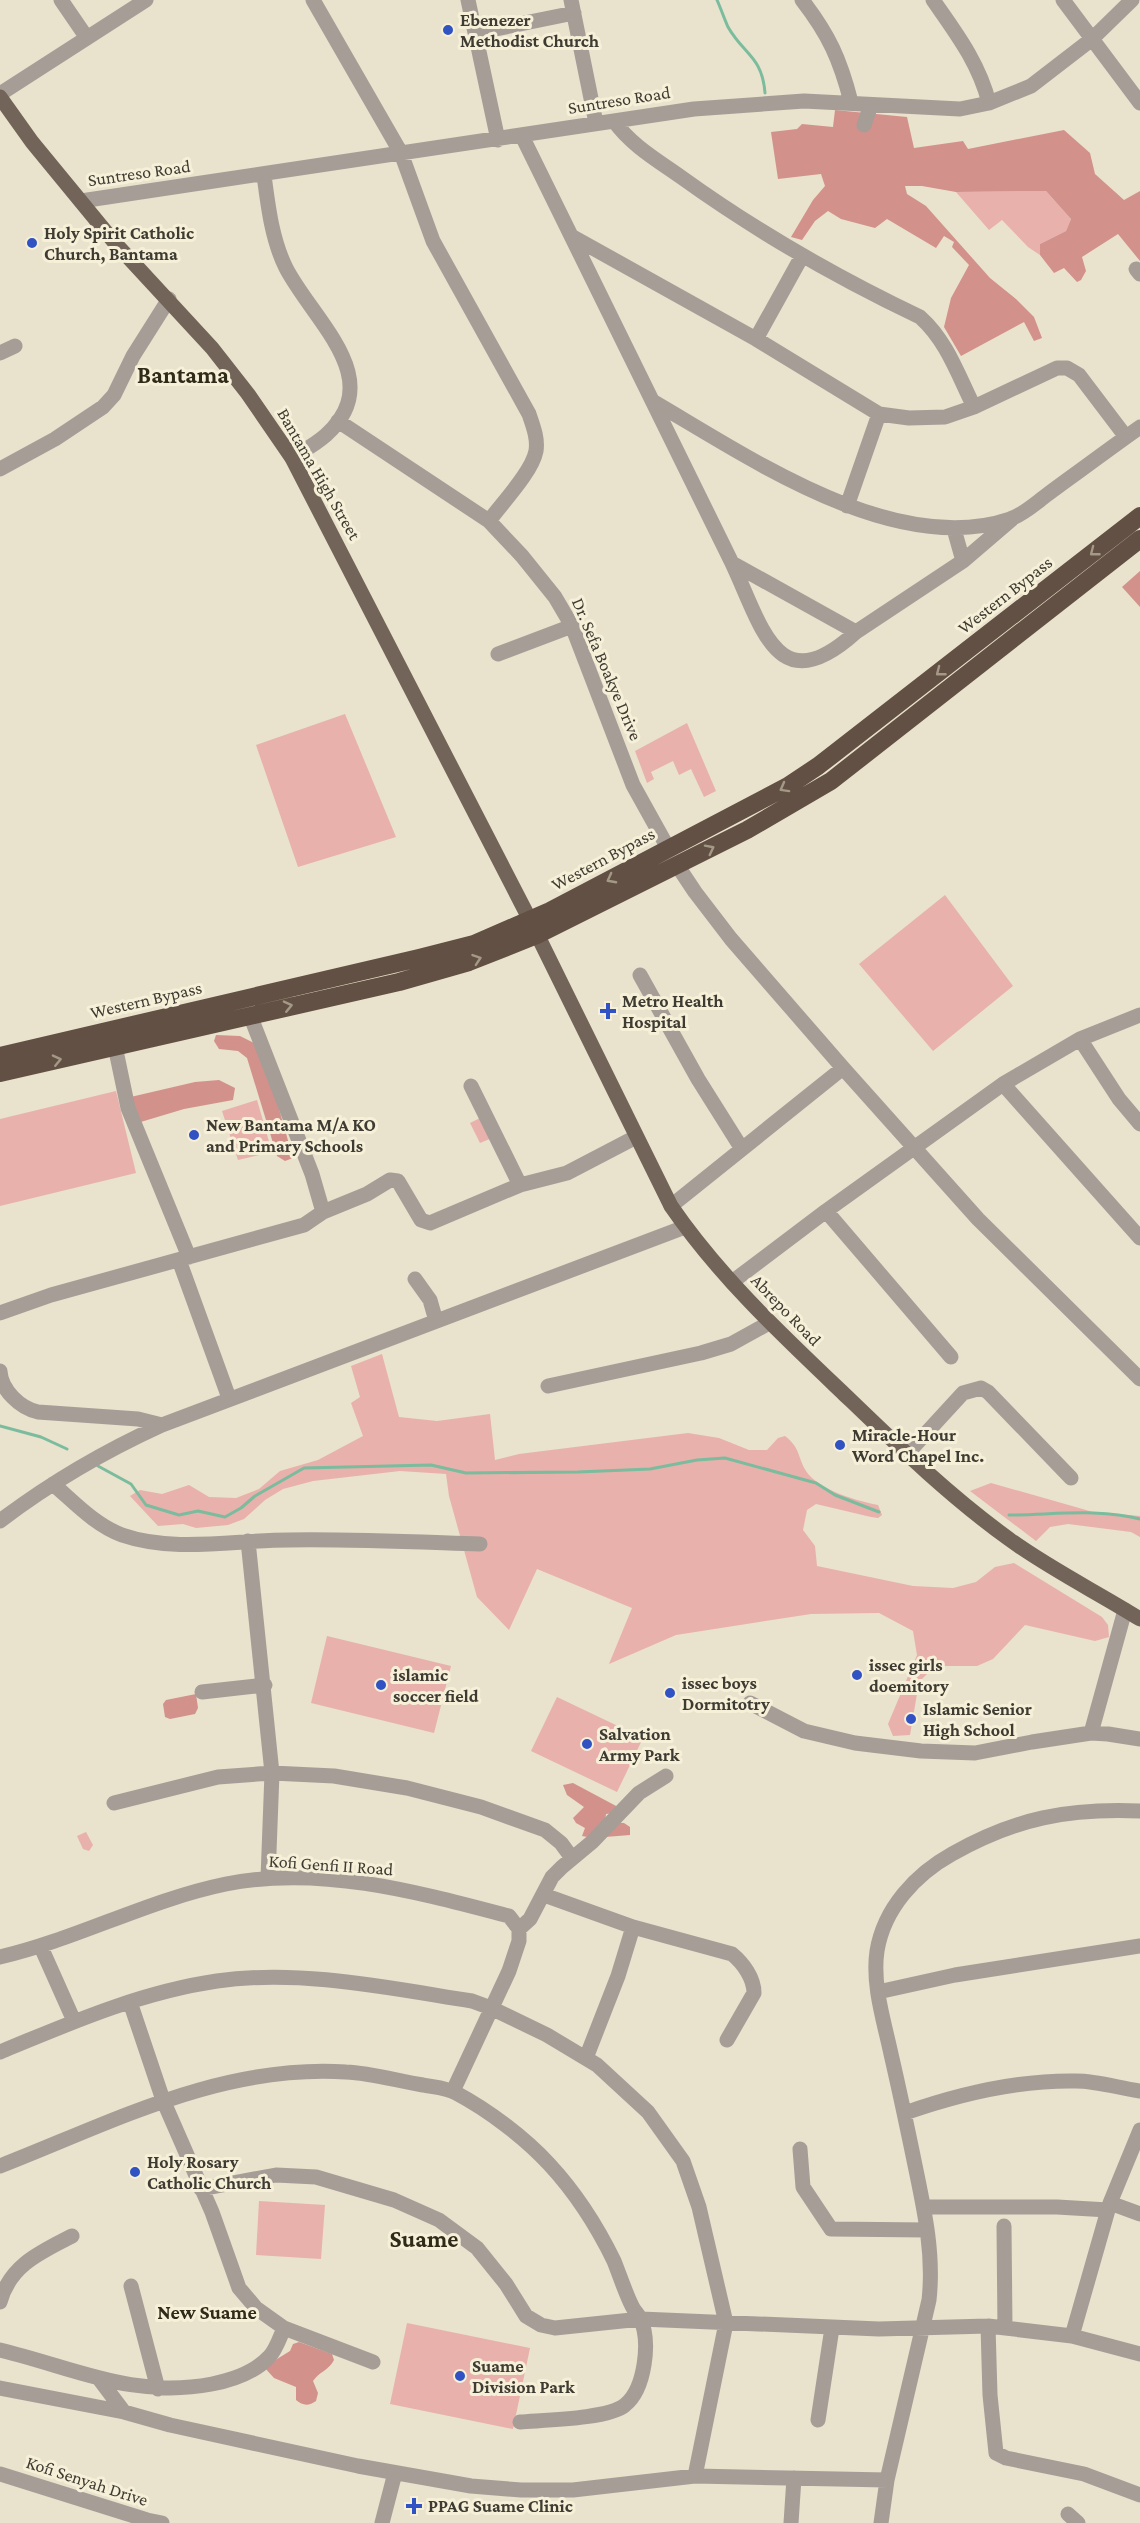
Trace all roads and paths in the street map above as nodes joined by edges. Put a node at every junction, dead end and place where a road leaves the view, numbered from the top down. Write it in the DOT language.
graph roads {
  1 [pos="61,0"];
  2 [pos="146,0"];
  3 [pos="313,0"];
  4 [pos="468,0"];
  5 [pos="802,0"];
  6 [pos="933,0"];
  7 [pos="1063,0"];
  8 [pos="1132,0"];
  9 [pos="573,7"];
  10 [pos="476,33"];
  11 [pos="87,38"];
  12 [pos="1092,39"];
  13 [pos="0,95"];
  14 [pos="851,102"];
  15 [pos="989,103"];
  16 [pos="1140,103"];
  17 [pos="871,105"];
  18 [pos="614,121"];
  19 [pos="596,123"];
  20 [pos="864,124"];
  21 [pos="522,136"];
  22 [pos="498,140"];
  23 [pos="401,153"];
  24 [pos="264,175"];
  25 [pos="81,201"];
  26 [pos="573,237"];
  27 [pos="802,256"];
  28 [pos="169,299"];
  29 [pos="756,339"];
  30 [pos="15,346"];
  31 [pos="0,353"];
  32 [pos="654,402"];
  33 [pos="974,407"];
  34 [pos="879,414"];
  35 [pos="338,421"];
  36 [pos="1140,427"];
  37 [pos="1126,437"];
  38 [pos="292,458"];
  39 [pos="0,469"];
  40 [pos="847,506"];
  41 [pos="1140,516"];
  42 [pos="1012,519"];
  43 [pos="489,521"];
  44 [pos="954,529"];
  45 [pos="1140,539"];
  46 [pos="963,561"];
  47 [pos="732,563"];
  48 [pos="572,626"];
  49 [pos="856,632"];
  50 [pos="498,654"];
  51 [pos="828,759"];
  52 [pos="842,772"];
  53 [pos="668,848"];
  54 [pos="677,865"];
  55 [pos="534,928"];
  56 [pos="640,975"];
  57 [pos="250,1015"];
  58 [pos="1140,1015"];
  59 [pos="1080,1038"];
  60 [pos="115,1046"];
  61 [pos="0,1056"];
  62 [pos="843,1068"];
  63 [pos="0,1073"];
  64 [pos="1003,1084"];
  65 [pos="471,1086"];
  66 [pos="1140,1124"];
  67 [pos="636,1137"];
  68 [pos="916,1147"];
  69 [pos="742,1149"];
  70 [pos="520,1185"];
  71 [pos="671,1206"];
  72 [pos="826,1211"];
  73 [pos="323,1212"];
  74 [pos="685,1227"];
  75 [pos="1140,1238"];
  76 [pos="184,1258"];
  77 [pos="415,1279"];
  78 [pos="732,1282"];
  79 [pos="0,1313"];
  80 [pos="436,1321"];
  81 [pos="769,1323"];
  82 [pos="951,1357"];
  83 [pos="0,1371"];
  84 [pos="1140,1379"];
  85 [pos="549,1386"];
  86 [pos="229,1398"];
  87 [pos="162,1425"];
  88 [pos="906,1455"];
  89 [pos="1071,1478"];
  90 [pos="53,1484"];
  91 [pos="0,1521"];
  92 [pos="248,1541"];
  93 [pos="480,1544"];
  94 [pos="1125,1610"];
  95 [pos="1140,1619"];
  96 [pos="265,1685"];
  97 [pos="202,1692"];
  98 [pos="750,1703"];
  99 [pos="1091,1733"];
  100 [pos="1140,1739"];
  101 [pos="272,1773"];
  102 [pos="666,1776"];
  103 [pos="114,1803"];
  104 [pos="1140,1811"];
  105 [pos="572,1858"];
  106 [pos="268,1878"];
  107 [pos="544,1895"];
  108 [pos="633,1927"];
  109 [pos="519,1929"];
  110 [pos="1140,1946"];
  111 [pos="41,1947"];
  112 [pos="0,1957"];
  113 [pos="878,1992"];
  114 [pos="130,2002"];
  115 [pos="492,2008"];
  116 [pos="74,2021"];
  117 [pos="727,2040"];
  118 [pos="0,2052"];
  119 [pos="586,2058"];
  120 [pos="453,2091"];
  121 [pos="1140,2091"];
  122 [pos="163,2100"];
  123 [pos="905,2113"];
  124 [pos="1140,2130"];
  125 [pos="800,2149"];
  126 [pos="0,2166"];
  127 [pos="201,2189"];
  128 [pos="1109,2206"];
  129 [pos="924,2207"];
  130 [pos="1140,2214"];
  131 [pos="1004,2226"];
  132 [pos="927,2230"];
  133 [pos="72,2236"];
  134 [pos="130,2286"];
  135 [pos="0,2302"];
  136 [pos="640,2319"];
  137 [pos="726,2323"];
  138 [pos="988,2326"];
  139 [pos="921,2327"];
  140 [pos="284,2328"];
  141 [pos="832,2328"];
  142 [pos="1005,2328"];
  143 [pos="1072,2336"];
  144 [pos="0,2350"];
  145 [pos="1140,2354"];
  146 [pos="372,2362"];
  147 [pos="100,2380"];
  148 [pos="0,2388"];
  149 [pos="158,2389"];
  150 [pos="124,2412"];
  151 [pos="818,2420"];
  152 [pos="520,2422"];
  153 [pos="395,2473"];
  154 [pos="0,2474"];
  155 [pos="695,2476"];
  156 [pos="794,2478"];
  157 [pos="887,2480"];
  158 [pos="1140,2495"];
  159 [pos="152,2522"];
  160 [pos="382,2523"];
  161 [pos="791,2523"];
  162 [pos="881,2523"];
  1 -- 11 [label="street"];
  2 -- 11 [label="street"];
  3 -- 23 [label="street"];
  4 -- 10 [label="street"];
  5 -- 14 [label="street"];
  6 -- 15 [label="street"];
  7 -- 12 [label="street"];
  8 -- 12 [label="street, Suntreso Road"];
  9 -- 10 [label="street"];
  9 -- 19 [label="street"];
  10 -- 22 [label="street"];
  11 -- 13 [label="street"];
  12 -- 15 [label="street, Suntreso Road"];
  12 -- 16 [label="street"];
  13 -- 25 [label="main road, Bantama High Street"];
  14 -- 17 [label="street, Suntreso Road"];
  14 -- 18 [label="street, Suntreso Road"];
  15 -- 17 [label="street, Suntreso Road"];
  17 -- 20 [label="street"];
  18 -- 19 [label="street, Suntreso Road"];
  18 -- 27 [label="street"];
  19 -- 21 [label="street, Suntreso Road"];
  21 -- 22 [label="street, Suntreso Road"];
  21 -- 26 [label="street"];
  22 -- 23 [label="street, Suntreso Road"];
  23 -- 24 [label="street, Suntreso Road"];
  23 -- 43 [label="street"];
  24 -- 25 [label="street, Suntreso Road"];
  24 -- 35 [label="street"];
  25 -- 28 [label="main road, Bantama High Street"];
  26 -- 29 [label="street"];
  26 -- 32 [label="street"];
  27 -- 29 [label="street"];
  27 -- 33 [label="street"];
  28 -- 38 [label="main road, Bantama High Street"];
  28 -- 39 [label="street"];
  29 -- 34 [label="street"];
  30 -- 31 [label="street"];
  32 -- 40 [label="street"];
  32 -- 47 [label="street"];
  33 -- 34 [label="street"];
  33 -- 37 [label="street"];
  34 -- 40 [label="street"];
  35 -- 38 [label="street"];
  35 -- 43 [label="street, Dr. Sefa Boakye Drive"];
  36 -- 37 [label="street"];
  37 -- 42 [label="street"];
  38 -- 55 [label="main road, Bantama High Street"];
  40 -- 44 [label="street"];
  41 -- 51 [label="highway, Western Bypass, one-way"];
  42 -- 44 [label="street"];
  42 -- 46 [label="street"];
  43 -- 48 [label="street, Dr. Sefa Boakye Drive"];
  44 -- 46 [label="street"];
  45 -- 52 [label="highway, Western Bypass"];
  46 -- 49 [label="street"];
  47 -- 49 [label="street"];
  47 -- 49 [label="street"];
  48 -- 50 [label="street"];
  48 -- 53 [label="street, Dr. Sefa Boakye Drive"];
  51 -- 52 [label="highway"];
  51 -- 53 [label="highway, Western Bypass, one-way"];
  54 -- 52 [label="highway, Western Bypass, one-way"];
  53 -- 55 [label="highway, Western Bypass, one-way"];
  54 -- 55 [label="highway, Western Bypass"];
  54 -- 62 [label="street"];
  57 -- 55 [label="highway, Western Bypass, one-way"];
  55 -- 61 [label="highway, Western Bypass"];
  55 -- 67 [label="main road, Abrepo Road"];
  56 -- 69 [label="street"];
  57 -- 60 [label="highway, Western Bypass"];
  57 -- 73 [label="street"];
  58 -- 59 [label="street"];
  59 -- 64 [label="street"];
  59 -- 66 [label="street"];
  63 -- 60 [label="highway, Western Bypass, one-way"];
  60 -- 76 [label="street"];
  62 -- 68 [label="street"];
  62 -- 69 [label="street"];
  64 -- 68 [label="street"];
  64 -- 75 [label="street"];
  65 -- 70 [label="street"];
  67 -- 70 [label="street"];
  67 -- 71 [label="main road, Abrepo Road"];
  68 -- 72 [label="street"];
  68 -- 84 [label="street"];
  69 -- 71 [label="street"];
  70 -- 73 [label="street"];
  71 -- 74 [label="main road, Abrepo Road"];
  72 -- 78 [label="street"];
  72 -- 82 [label="street"];
  73 -- 76 [label="street"];
  74 -- 78 [label="main road, Abrepo Road"];
  74 -- 80 [label="street"];
  76 -- 79 [label="street"];
  76 -- 86 [label="street"];
  77 -- 80 [label="street"];
  78 -- 81 [label="main road, Abrepo Road"];
  80 -- 86 [label="street"];
  81 -- 85 [label="street"];
  81 -- 88 [label="main road, Abrepo Road"];
  83 -- 87 [label="street"];
  86 -- 87 [label="street"];
  87 -- 90 [label="street"];
  88 -- 89 [label="street"];
  88 -- 94 [label="main road, Abrepo Road"];
  90 -- 91 [label="street"];
  90 -- 92 [label="street"];
  92 -- 93 [label="street"];
  92 -- 96 [label="street"];
  94 -- 95 [label="main road, Abrepo Road"];
  94 -- 99 [label="street"];
  96 -- 97 [label="street"];
  96 -- 101 [label="street"];
  98 -- 99 [label="street"];
  99 -- 100 [label="street"];
  101 -- 103 [label="street"];
  101 -- 105 [label="street"];
  101 -- 106 [label="street"];
  102 -- 105 [label="street"];
  104 -- 113 [label="street"];
  105 -- 107 [label="street"];
  106 -- 109 [label="street, Kofi Genfi II Road"];
  106 -- 111 [label="street, Kofi Genfi II Road"];
  107 -- 108 [label="street"];
  107 -- 109 [label="street"];
  108 -- 117 [label="street"];
  108 -- 119 [label="street"];
  109 -- 115 [label="street"];
  110 -- 113 [label="street"];
  111 -- 112 [label="street, Kofi Genfi II Road"];
  111 -- 116 [label="street"];
  113 -- 123 [label="street"];
  114 -- 115 [label="street"];
  114 -- 116 [label="street"];
  114 -- 122 [label="street"];
  115 -- 119 [label="street"];
  115 -- 120 [label="street"];
  116 -- 118 [label="street"];
  119 -- 137 [label="street"];
  120 -- 122 [label="street"];
  120 -- 136 [label="street"];
  121 -- 123 [label="street"];
  122 -- 126 [label="street"];
  122 -- 127 [label="street"];
  123 -- 129 [label="street"];
  124 -- 128 [label="street"];
  125 -- 132 [label="street"];
  127 -- 136 [label="street"];
  127 -- 140 [label="street"];
  128 -- 129 [label="street"];
  128 -- 130 [label="street"];
  128 -- 143 [label="street"];
  129 -- 132 [label="street"];
  131 -- 142 [label="street"];
  132 -- 139 [label="street"];
  133 -- 135 [label="street"];
  134 -- 149 [label="street"];
  136 -- 137 [label="street"];
  136 -- 152 [label="street"];
  137 -- 141 [label="street"];
  137 -- 155 [label="street"];
  138 -- 139 [label="street"];
  138 -- 142 [label="street"];
  138 -- 158 [label="street"];
  139 -- 141 [label="street"];
  139 -- 157 [label="street"];
  140 -- 146 [label="street"];
  140 -- 149 [label="street"];
  141 -- 151 [label="street"];
  142 -- 143 [label="street"];
  143 -- 145 [label="street"];
  144 -- 147 [label="street"];
  147 -- 149 [label="street"];
  147 -- 150 [label="street"];
  148 -- 150 [label="street"];
  150 -- 153 [label="street"];
  153 -- 155 [label="street"];
  153 -- 160 [label="street"];
  154 -- 159 [label="street, Kofi Senyah Drive"];
  155 -- 156 [label="street"];
  156 -- 157 [label="street"];
  156 -- 161 [label="street"];
  157 -- 162 [label="street"];
}
